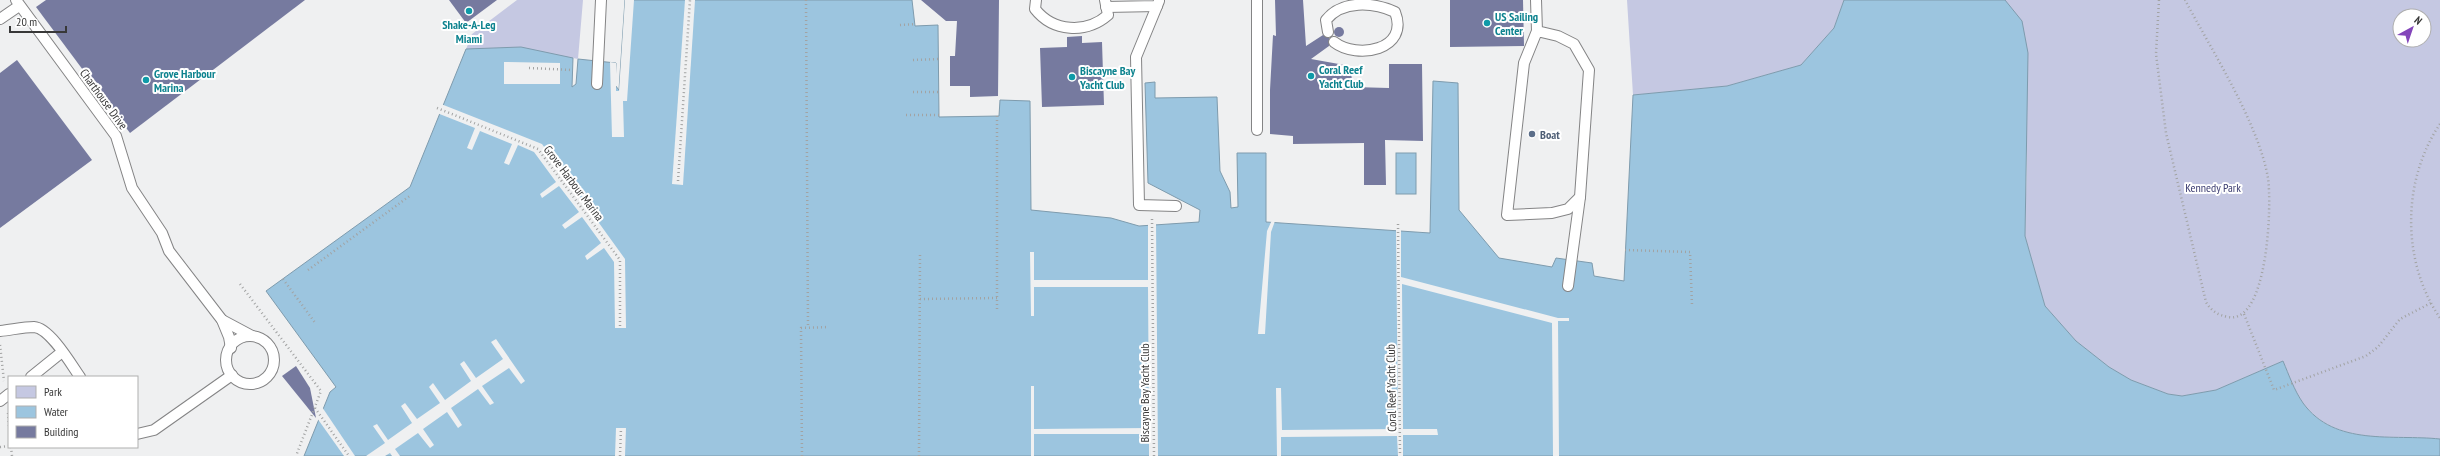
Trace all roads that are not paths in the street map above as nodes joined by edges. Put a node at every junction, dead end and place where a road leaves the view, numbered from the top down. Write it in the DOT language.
graph roads {
  1 [pos="601,0"];
  2 [pos="1036,0"];
  3 [pos="1257,0"];
  4 [pos="1536,0"];
  5 [pos="1357,2"];
  6 [pos="17,3"];
  7 [pos="1106,3"];
  8 [pos="1158,3"];
  9 [pos="0,19"];
  10 [pos="1537,31"];
  11 [pos="1328,32"];
  12 [pos="1334,42"];
  13 [pos="597,84"];
  14 [pos="1257,130"];
  15 [pos="1580,197"];
  16 [pos="1176,206"];
  17 [pos="1568,286"];
  18 [pos="222,320"];
  19 [pos="0,331"];
  20 [pos="252,337"];
  21 [pos="230,348"];
  22 [pos="62,352"];
  23 [pos="232,375"];
  24 [pos="32,376"];
  25 [pos="79,376"];
  26 [pos="8,395"];
  27 [pos="0,401"];
  28 [pos="138,434"];
  1 -- 13 [label="lane"];
  2 -- 7 [label="lane"];
  3 -- 14 [label="lane"];
  4 -- 10 [label="lane"];
  5 -- 11 [label="lane"];
  5 -- 12 [label="lane"];
  6 -- 9 [label="lane"];
  6 -- 18 [label="lane, Charthouse Drive"];
  7 -- 8 [label="lane"];
  8 -- 16 [label="lane"];
  10 -- 15 [label="lane"];
  10 -- 15 [label="lane"];
  15 -- 17 [label="lane"];
  18 -- 20 [label="lane, Charthouse Drive"];
  18 -- 21 [label="lane, Charthouse Drive"];
  19 -- 22 [label="lane"];
  20 -- 21 [label="lane"];
  20 -- 23 [label="lane"];
  21 -- 23 [label="lane"];
  22 -- 24 [label="lane"];
  22 -- 25 [label="lane"];
  23 -- 28 [label="lane"];
  26 -- 27 [label="lane"];
}
